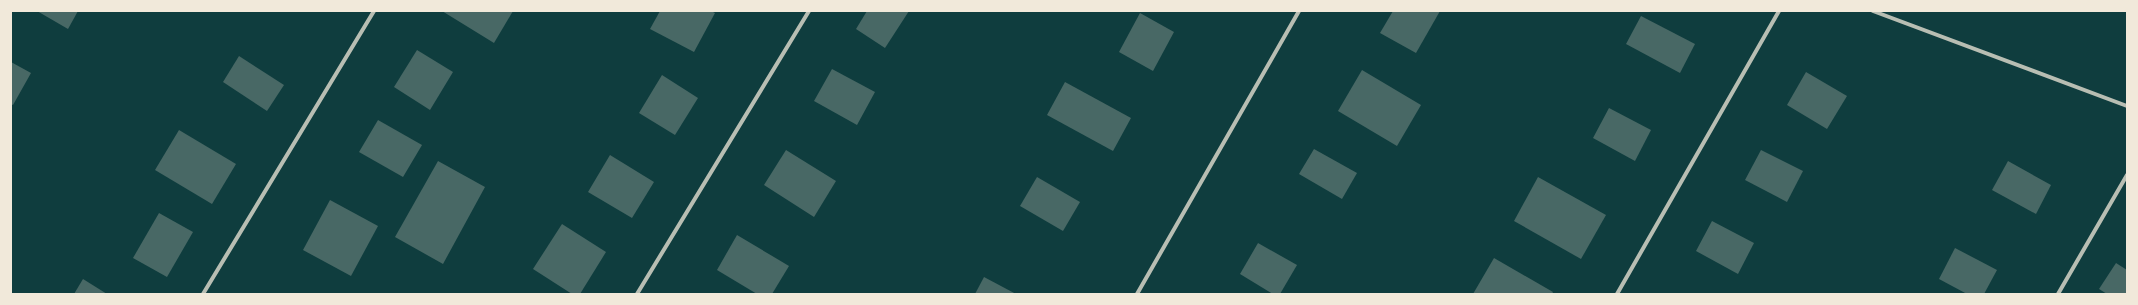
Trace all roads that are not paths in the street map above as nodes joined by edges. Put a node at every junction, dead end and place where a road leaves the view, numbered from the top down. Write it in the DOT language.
graph roads {
  1 [pos="374,11"];
  2 [pos="809,11"];
  3 [pos="1299,11"];
  4 [pos="1779,11"];
  5 [pos="1873,11"];
  6 [pos="2127,106"];
  7 [pos="2127,175"];
  8 [pos="203,294"];
  9 [pos="637,294"];
  10 [pos="1138,294"];
  11 [pos="1617,294"];
  12 [pos="2058,294"];
  1 -- 8 [label="street"];
  2 -- 9 [label="street"];
  3 -- 10 [label="street"];
  4 -- 11 [label="street"];
  5 -- 6 [label="street"];
  7 -- 12 [label="street"];
}
